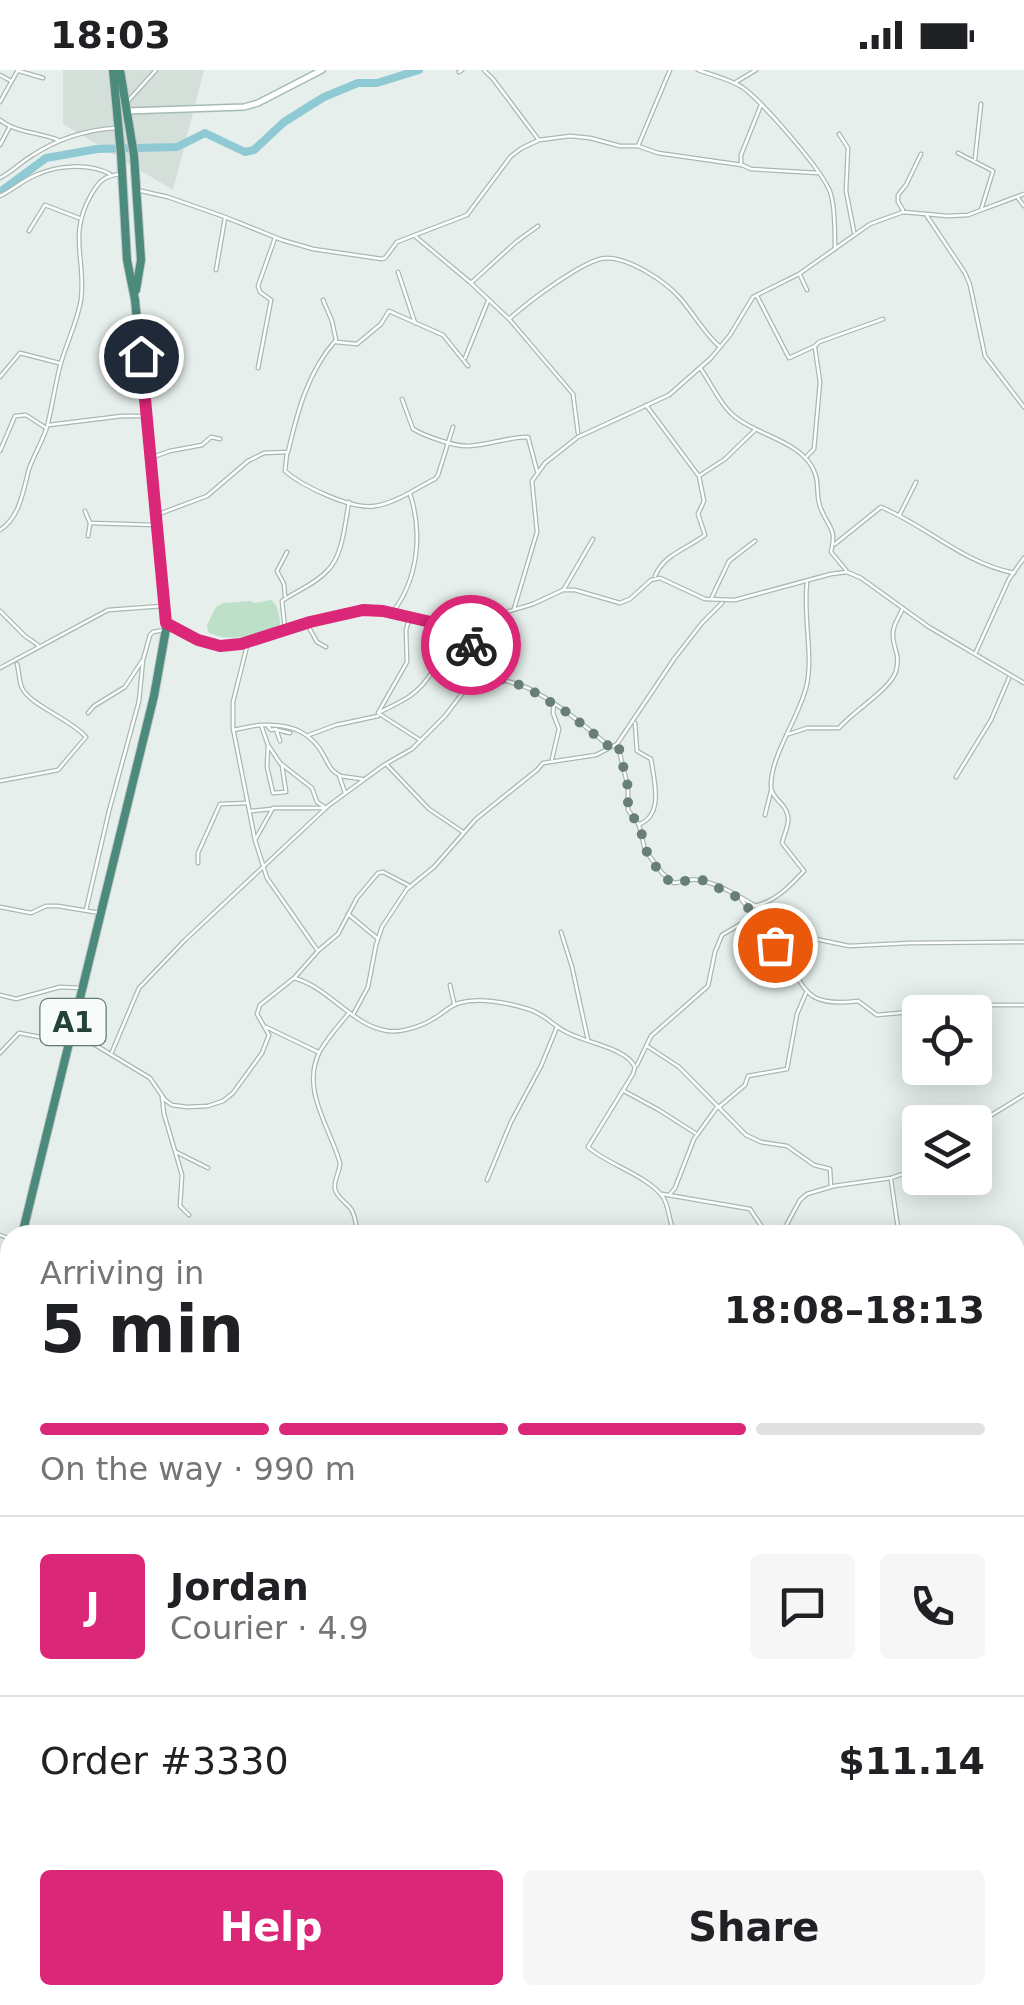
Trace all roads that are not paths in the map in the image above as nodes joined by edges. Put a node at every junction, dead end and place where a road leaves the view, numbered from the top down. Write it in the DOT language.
graph roads {
  1 [pos="17,70"];
  2 [pos="116,70"];
  3 [pos="156,70"];
  4 [pos="322,70"];
  5 [pos="484,70"];
  6 [pos="670,70"];
  7 [pos="698,70"];
  8 [pos="756,70"];
  9 [pos="0,75"];
  10 [pos="43,78"];
  11 [pos="12,82"];
  12 [pos="735,83"];
  13 [pos="128,101"];
  14 [pos="0,102"];
  15 [pos="981,104"];
  16 [pos="761,106"];
  17 [pos="127,111"];
  18 [pos="0,120"];
  19 [pos="10,127"];
  20 [pos="118,128"];
  21 [pos="840,134"];
  22 [pos="539,140"];
  23 [pos="59,141"];
  24 [pos="0,145"];
  25 [pos="638,146"];
  26 [pos="958,153"];
  27 [pos="920,154"];
  28 [pos="975,160"];
  29 [pos="742,165"];
  30 [pos="818,173"];
  31 [pos="122,174"];
  32 [pos="111,175"];
  33 [pos="0,178"];
  34 [pos="136,189"];
  35 [pos="1024,194"];
  36 [pos="0,196"];
  37 [pos="1017,197"];
  38 [pos="1024,206"];
  39 [pos="981,211"];
  40 [pos="904,212"];
  41 [pos="926,214"];
  42 [pos="226,217"];
  43 [pos="80,218"];
  44 [pos="538,226"];
  45 [pos="29,231"];
  46 [pos="854,234"];
  47 [pos="414,236"];
  48 [pos="276,237"];
  49 [pos="835,251"];
  50 [pos="140,254"];
  51 [pos="127,255"];
  52 [pos="216,270"];
  53 [pos="398,272"];
  54 [pos="799,274"];
  55 [pos="471,283"];
  56 [pos="807,290"];
  57 [pos="757,295"];
  58 [pos="135,300"];
  59 [pos="323,300"];
  60 [pos="488,300"];
  61 [pos="509,319"];
  62 [pos="883,319"];
  63 [pos="416,324"];
  64 [pos="334,342"];
  65 [pos="814,346"];
  66 [pos="720,347"];
  67 [pos="464,360"];
  68 [pos="61,363"];
  69 [pos="468,366"];
  70 [pos="258,368"];
  71 [pos="700,368"];
  72 [pos="0,377"];
  73 [pos="402,399"];
  74 [pos="646,406"];
  75 [pos="1024,408"];
  76 [pos="147,416"];
  77 [pos="47,426"];
  78 [pos="453,426"];
  79 [pos="756,429"];
  80 [pos="578,436"];
  81 [pos="220,439"];
  82 [pos="448,443"];
  83 [pos="0,451"];
  84 [pos="288,452"];
  85 [pos="152,457"];
  86 [pos="805,457"];
  87 [pos="537,472"];
  88 [pos="698,476"];
  89 [pos="916,482"];
  90 [pos="409,492"];
  91 [pos="349,502"];
  92 [pos="85,511"];
  93 [pos="158,514"];
  94 [pos="899,515"];
  95 [pos="90,522"];
  96 [pos="158,525"];
  97 [pos="0,530"];
  98 [pos="88,536"];
  99 [pos="593,539"];
  100 [pos="756,541"];
  101 [pos="832,546"];
  102 [pos="287,552"];
  103 [pos="1024,558"];
  104 [pos="847,572"];
  105 [pos="1014,572"];
  106 [pos="655,578"];
  107 [pos="808,581"];
  108 [pos="563,590"];
  109 [pos="285,598"];
  110 [pos="710,600"];
  111 [pos="724,601"];
  112 [pos="166,606"];
  113 [pos="903,608"];
  114 [pos="514,610"];
  115 [pos="0,611"];
  116 [pos="392,614"];
  117 [pos="410,616"];
  118 [pos="307,623"];
  119 [pos="166,626"];
  120 [pos="448,626"];
  121 [pos="286,630"];
  122 [pos="454,631"];
  123 [pos="248,643"];
  124 [pos="39,646"];
  125 [pos="326,648"];
  126 [pos="975,654"];
  127 [pos="143,660"];
  128 [pos="17,664"];
  129 [pos="0,668"];
  130 [pos="482,668"];
  131 [pos="1010,676"];
  132 [pos="1024,684"];
  133 [pos="554,704"];
  134 [pos="88,713"];
  135 [pos="379,714"];
  136 [pos="634,720"];
  137 [pos="267,724"];
  138 [pos="261,725"];
  139 [pos="233,730"];
  140 [pos="276,730"];
  141 [pos="290,734"];
  142 [pos="788,734"];
  143 [pos="309,735"];
  144 [pos="280,740"];
  145 [pos="421,740"];
  146 [pos="618,744"];
  147 [pos="268,745"];
  148 [pos="611,748"];
  149 [pos="552,761"];
  150 [pos="280,763"];
  151 [pos="386,764"];
  152 [pos="339,775"];
  153 [pos="956,778"];
  154 [pos="364,779"];
  155 [pos="0,781"];
  156 [pos="772,790"];
  157 [pos="345,794"];
  158 [pos="250,803"];
  159 [pos="275,807"];
  160 [pos="326,808"];
  161 [pos="251,811"];
  162 [pos="764,815"];
  163 [pos="639,825"];
  164 [pos="464,833"];
  165 [pos="256,840"];
  166 [pos="198,863"];
  167 [pos="263,868"];
  168 [pos="410,886"];
  169 [pos="741,899"];
  170 [pos="754,906"];
  171 [pos="0,908"];
  172 [pos="86,910"];
  173 [pos="101,913"];
  174 [pos="348,914"];
  175 [pos="754,920"];
  176 [pos="779,922"];
  177 [pos="560,932"];
  178 [pos="806,937"];
  179 [pos="378,939"];
  180 [pos="1024,942"];
  181 [pos="737,944"];
  182 [pos="773,944"];
  183 [pos="318,951"];
  184 [pos="294,978"];
  185 [pos="450,985"];
  186 [pos="81,988"];
  187 [pos="806,992"];
  188 [pos="0,995"];
  189 [pos="454,1005"];
  190 [pos="992,1005"];
  191 [pos="1024,1005"];
  192 [pos="351,1013"];
  193 [pos="902,1014"];
  194 [pos="265,1026"];
  195 [pos="558,1026"];
  196 [pos="69,1039"];
  197 [pos="588,1041"];
  198 [pos="647,1046"];
  199 [pos="319,1052"];
  200 [pos="0,1053"];
  201 [pos="111,1054"];
  202 [pos="636,1068"];
  203 [pos="623,1090"];
  204 [pos="161,1091"];
  205 [pos="1024,1095"];
  206 [pos="719,1107"];
  207 [pos="992,1113"];
  208 [pos="696,1135"];
  209 [pos="175,1152"];
  210 [pos="208,1168"];
  211 [pos="902,1174"];
  212 [pos="891,1178"];
  213 [pos="487,1180"];
  214 [pos="831,1187"];
  215 [pos="660,1194"];
  216 [pos="669,1195"];
  217 [pos="189,1215"];
  218 [pos="24,1225"];
  219 [pos="356,1225"];
  220 [pos="671,1225"];
  221 [pos="761,1225"];
  222 [pos="787,1225"];
  223 [pos="898,1225"];
  1 -- 10 [label="street"];
  1 -- 11 [label="street"];
  2 -- 17 [label="highway, A1"];
  2 -- 20 [label="highway, A1"];
  3 -- 13 [label="street"];
  4 -- 17 [label="main road"];
  5 -- 22 [label="street"];
  6 -- 25 [label="street"];
  7 -- 12 [label="street"];
  8 -- 12 [label="street"];
  9 -- 11 [label="street"];
  11 -- 14 [label="street"];
  12 -- 16 [label="street"];
  15 -- 28 [label="street"];
  16 -- 29 [label="street"];
  16 -- 30 [label="street"];
  17 -- 34 [label="highway, A1"];
  18 -- 19 [label="street"];
  19 -- 23 [label="street"];
  19 -- 24 [label="street"];
  20 -- 23 [label="street"];
  20 -- 31 [label="highway, A1"];
  21 -- 46 [label="street"];
  22 -- 25 [label="street"];
  22 -- 47 [label="street"];
  23 -- 33 [label="street"];
  25 -- 29 [label="street"];
  26 -- 28 [label="street"];
  27 -- 40 [label="street"];
  28 -- 39 [label="street"];
  29 -- 30 [label="street"];
  30 -- 49 [label="street"];
  31 -- 32 [label="street"];
  31 -- 51 [label="highway, A1"];
  32 -- 36 [label="street"];
  32 -- 43 [label="street"];
  34 -- 42 [label="street"];
  34 -- 50 [label="highway, A1"];
  35 -- 37 [label="street"];
  37 -- 38 [label="street"];
  37 -- 39 [label="street"];
  39 -- 41 [label="street"];
  40 -- 41 [label="street"];
  40 -- 46 [label="street"];
  41 -- 75 [label="street"];
  42 -- 48 [label="street"];
  42 -- 52 [label="street"];
  43 -- 45 [label="street"];
  43 -- 68 [label="street"];
  44 -- 55 [label="street"];
  46 -- 49 [label="street"];
  47 -- 48 [label="street"];
  47 -- 55 [label="street"];
  48 -- 70 [label="street"];
  49 -- 54 [label="street"];
  50 -- 51 [label="highway"];
  50 -- 58 [label="highway, A1"];
  51 -- 58 [label="highway, A1"];
  53 -- 63 [label="street"];
  54 -- 56 [label="street"];
  54 -- 57 [label="street"];
  55 -- 60 [label="street"];
  57 -- 65 [label="street"];
  57 -- 66 [label="street"];
  58 -- 76 [label="highway, A1"];
  59 -- 64 [label="street"];
  60 -- 61 [label="street"];
  60 -- 67 [label="street"];
  61 -- 66 [label="street"];
  61 -- 80 [label="street"];
  62 -- 65 [label="street"];
  63 -- 64 [label="street"];
  63 -- 67 [label="street"];
  64 -- 84 [label="street"];
  65 -- 86 [label="street"];
  66 -- 71 [label="street"];
  67 -- 69 [label="street"];
  68 -- 72 [label="street"];
  68 -- 77 [label="street"];
  71 -- 74 [label="street"];
  71 -- 79 [label="street"];
  73 -- 82 [label="street"];
  74 -- 80 [label="street"];
  74 -- 88 [label="street"];
  76 -- 77 [label="street"];
  76 -- 85 [label="highway, A1"];
  77 -- 83 [label="street"];
  77 -- 97 [label="street"];
  78 -- 82 [label="street"];
  79 -- 86 [label="street"];
  79 -- 88 [label="street"];
  80 -- 87 [label="street"];
  81 -- 85 [label="street"];
  82 -- 87 [label="street"];
  82 -- 90 [label="street"];
  84 -- 91 [label="street"];
  84 -- 93 [label="street"];
  85 -- 93 [label="highway, A1"];
  86 -- 101 [label="street"];
  87 -- 114 [label="street"];
  88 -- 106 [label="street"];
  89 -- 94 [label="street"];
  90 -- 91 [label="street"];
  90 -- 116 [label="street"];
  91 -- 109 [label="street"];
  92 -- 95 [label="street"];
  93 -- 96 [label="highway, A1"];
  94 -- 101 [label="street"];
  94 -- 105 [label="street"];
  95 -- 96 [label="street"];
  95 -- 98 [label="street"];
  96 -- 112 [label="highway, A1"];
  99 -- 108 [label="street"];
  100 -- 110 [label="street"];
  101 -- 104 [label="street"];
  102 -- 109 [label="street"];
  103 -- 105 [label="street"];
  104 -- 107 [label="street"];
  104 -- 113 [label="street"];
  105 -- 126 [label="street"];
  106 -- 108 [label="street"];
  106 -- 110 [label="street"];
  107 -- 111 [label="street"];
  107 -- 142 [label="street"];
  108 -- 114 [label="street"];
  109 -- 121 [label="street"];
  110 -- 111 [label="street"];
  111 -- 136 [label="street"];
  112 -- 119 [label="highway, A1"];
  112 -- 124 [label="street"];
  113 -- 126 [label="street"];
  113 -- 142 [label="street"];
  114 -- 120 [label="street"];
  115 -- 124 [label="street"];
  116 -- 117 [label="street"];
  116 -- 118 [label="street"];
  117 -- 120 [label="street"];
  117 -- 135 [label="street"];
  118 -- 121 [label="street"];
  118 -- 125 [label="street"];
  119 -- 123 [label="street"];
  119 -- 127 [label="street"];
  119 -- 173 [label="highway, A1"];
  120 -- 122 [label="street"];
  121 -- 123 [label="street"];
  122 -- 130 [label="street"];
  122 -- 135 [label="street"];
  123 -- 139 [label="street"];
  124 -- 129 [label="street"];
  126 -- 131 [label="street"];
  127 -- 134 [label="street"];
  127 -- 172 [label="street"];
  128 -- 155 [label="street"];
  130 -- 133 [label="street"];
  130 -- 145 [label="street"];
  131 -- 132 [label="street"];
  131 -- 153 [label="street"];
  133 -- 148 [label="street"];
  133 -- 149 [label="street"];
  135 -- 143 [label="street"];
  135 -- 145 [label="street"];
  136 -- 146 [label="street"];
  136 -- 163 [label="street"];
  137 -- 138 [label="street"];
  137 -- 140 [label="street"];
  137 -- 143 [label="street"];
  138 -- 139 [label="street"];
  138 -- 147 [label="street"];
  139 -- 158 [label="street"];
  140 -- 141 [label="street"];
  140 -- 144 [label="street"];
  142 -- 156 [label="street"];
  143 -- 152 [label="street"];
  145 -- 151 [label="street"];
  146 -- 148 [label="street"];
  146 -- 163 [label="street"];
  147 -- 150 [label="street"];
  147 -- 150 [label="street"];
  148 -- 149 [label="street"];
  149 -- 164 [label="street"];
  150 -- 160 [label="street"];
  151 -- 154 [label="street"];
  151 -- 164 [label="street"];
  152 -- 154 [label="street"];
  152 -- 157 [label="street"];
  154 -- 157 [label="street"];
  156 -- 162 [label="street"];
  156 -- 170 [label="street"];
  157 -- 160 [label="street"];
  158 -- 161 [label="street"];
  158 -- 166 [label="street"];
  159 -- 160 [label="street"];
  159 -- 161 [label="street"];
  159 -- 165 [label="street"];
  160 -- 167 [label="street"];
  161 -- 165 [label="street"];
  163 -- 169 [label="street"];
  164 -- 168 [label="street"];
  165 -- 167 [label="street"];
  167 -- 183 [label="street"];
  167 -- 201 [label="street"];
  168 -- 174 [label="street"];
  168 -- 179 [label="street"];
  169 -- 170 [label="street"];
  169 -- 175 [label="street"];
  170 -- 176 [label="street"];
  171 -- 172 [label="street"];
  172 -- 173 [label="street"];
  173 -- 186 [label="highway, A1 / A1"];
  174 -- 179 [label="street"];
  174 -- 183 [label="street"];
  175 -- 182 [label="street"];
  175 -- 198 [label="street"];
  177 -- 197 [label="street"];
  178 -- 180 [label="street"];
  179 -- 192 [label="street"];
  181 -- 182 [label="street"];
  182 -- 187 [label="street"];
  183 -- 184 [label="street"];
  184 -- 192 [label="street"];
  184 -- 194 [label="street"];
  185 -- 189 [label="street"];
  186 -- 188 [label="street"];
  186 -- 196 [label="highway, A1 / A1"];
  187 -- 193 [label="street"];
  187 -- 206 [label="street"];
  189 -- 192 [label="street"];
  189 -- 195 [label="street"];
  190 -- 191 [label="street"];
  192 -- 199 [label="street"];
  194 -- 199 [label="street"];
  194 -- 204 [label="street"];
  195 -- 197 [label="street"];
  195 -- 213 [label="street"];
  196 -- 200 [label="street"];
  196 -- 201 [label="street"];
  196 -- 218 [label="highway, A1 / A1"];
  197 -- 202 [label="street"];
  198 -- 202 [label="street"];
  198 -- 206 [label="street"];
  199 -- 219 [label="street"];
  201 -- 204 [label="street"];
  202 -- 203 [label="street"];
  203 -- 208 [label="street"];
  203 -- 215 [label="street"];
  204 -- 209 [label="street"];
  205 -- 207 [label="street"];
  206 -- 208 [label="street"];
  206 -- 214 [label="street"];
  208 -- 216 [label="street"];
  209 -- 210 [label="street"];
  209 -- 217 [label="street"];
  211 -- 212 [label="street"];
  212 -- 214 [label="street"];
  212 -- 223 [label="street"];
  214 -- 222 [label="street"];
  215 -- 216 [label="street"];
  215 -- 220 [label="street"];
  216 -- 221 [label="street"];
}
